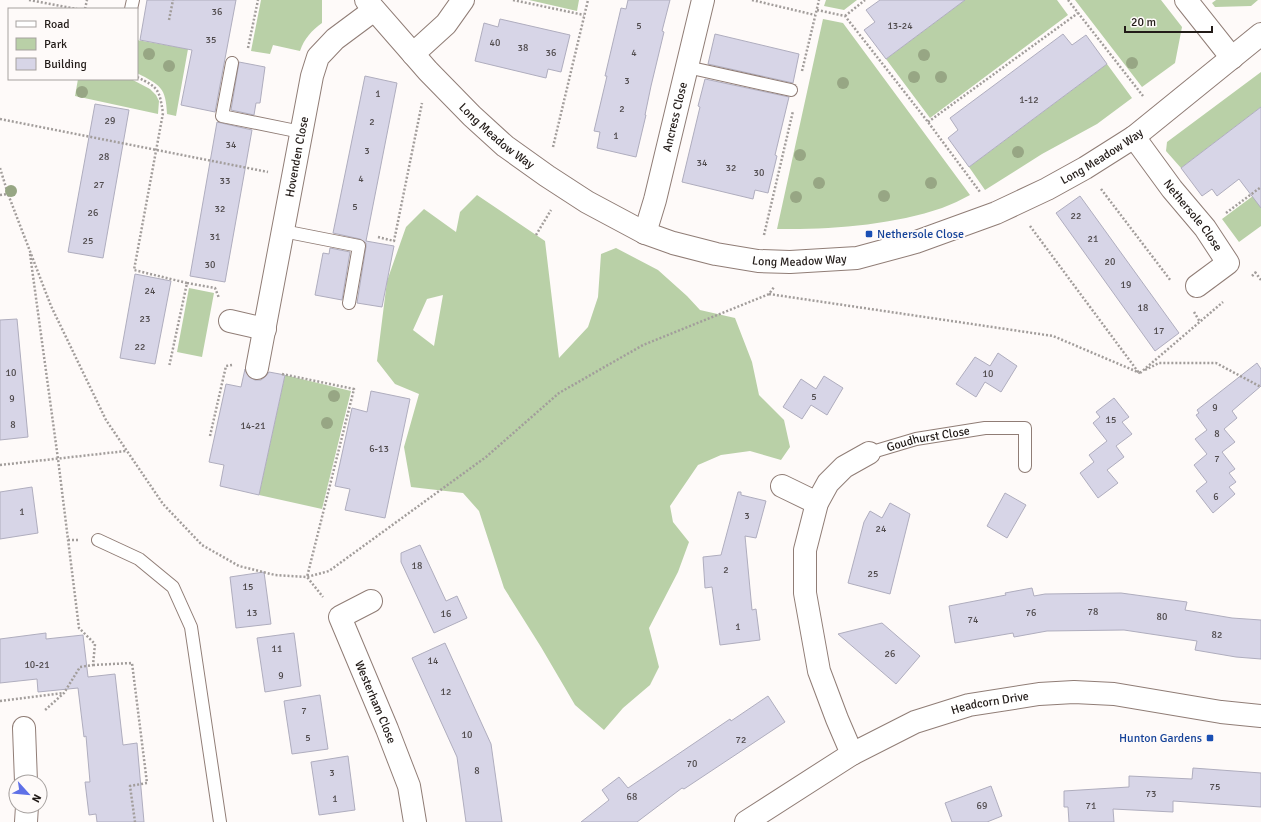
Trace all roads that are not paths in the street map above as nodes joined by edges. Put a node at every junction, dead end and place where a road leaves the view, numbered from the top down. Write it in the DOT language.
graph roads {
  1 [pos="463,0"];
  2 [pos="703,0"];
  3 [pos="1186,0"];
  4 [pos="370,5"];
  5 [pos="1261,34"];
  6 [pos="413,54"];
  7 [pos="1232,58"];
  8 [pos="232,63"];
  9 [pos="687,67"];
  10 [pos="791,90"];
  11 [pos="301,132"];
  12 [pos="1134,137"];
  13 [pos="283,231"];
  14 [pos="645,233"];
  15 [pos="1197,286"];
  16 [pos="349,303"];
  17 [pos="230,321"];
  18 [pos="265,329"];
  19 [pos="257,368"];
  20 [pos="869,453"];
  21 [pos="1025,466"];
  22 [pos="782,486"];
  23 [pos="817,503"];
  24 [pos="98,540"];
  25 [pos="371,601"];
  26 [pos="1261,716"];
  27 [pos="24,728"];
  28 [pos="852,754"];
  29 [pos="26,774"];
  30 [pos="220,822"];
  31 [pos="415,822"];
  32 [pos="746,822"];
  1 -- 6 [label="street"];
  2 -- 9 [label="street, Ancress Close"];
  3 -- 7 [label="street"];
  4 -- 6 [label="street, Long Meadow Way"];
  4 -- 11 [label="street, Hovenden Close"];
  5 -- 7 [label="street, Long Meadow Way"];
  6 -- 14 [label="street, Long Meadow Way"];
  7 -- 12 [label="street, Long Meadow Way"];
  8 -- 11 [label="lane"];
  9 -- 10 [label="lane"];
  9 -- 14 [label="street, Ancress Close"];
  11 -- 13 [label="street, Hovenden Close"];
  12 -- 14 [label="street, Long Meadow Way"];
  12 -- 15 [label="street, Nethersole Close"];
  13 -- 16 [label="lane"];
  13 -- 18 [label="street, Hovenden Close"];
  17 -- 18 [label="street"];
  18 -- 19 [label="street, Hovenden Close"];
  20 -- 21 [label="lane, Goudhurst Close"];
  20 -- 23 [label="street, Goudhurst Close"];
  22 -- 23 [label="street"];
  23 -- 28 [label="street, Goudhurst Close"];
  24 -- 30 [label="lane"];
  25 -- 31 [label="street, Westerham Close"];
  26 -- 28 [label="street, Headcorn Drive"];
  27 -- 29 [label="street"];
  28 -- 32 [label="street, Headcorn Drive"];
}
